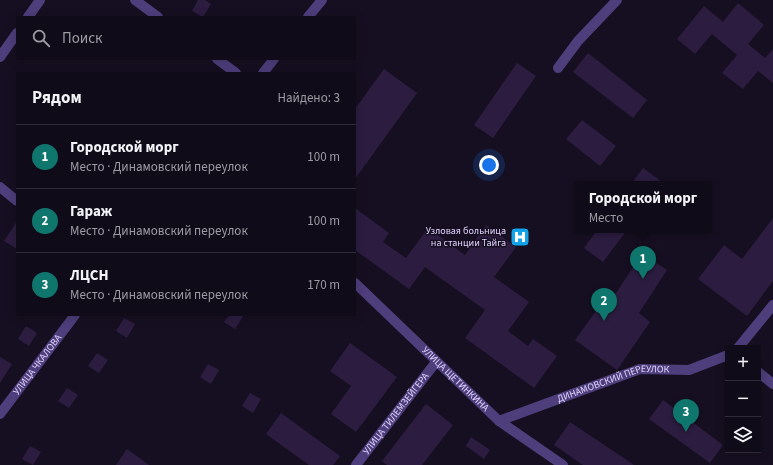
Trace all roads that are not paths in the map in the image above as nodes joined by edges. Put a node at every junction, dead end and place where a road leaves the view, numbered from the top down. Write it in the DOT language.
graph roads {
  1 [pos="40,0"];
  2 [pos="135,0"];
  3 [pos="322,0"];
  4 [pos="617,0"];
  5 [pos="29,16"];
  6 [pos="157,16"];
  7 [pos="309,16"];
  8 [pos="16,34"];
  9 [pos="0,57"];
  10 [pos="218,60"];
  11 [pos="273,60"];
  12 [pos="558,68"];
  13 [pos="235,72"];
  14 [pos="264,72"];
  15 [pos="0,187"];
  16 [pos="16,200"];
  17 [pos="356,284"];
  18 [pos="773,305"];
  19 [pos="73,316"];
  20 [pos="740,345"];
  21 [pos="725,356"];
  22 [pos="436,362"];
  23 [pos="761,374"];
  24 [pos="773,384"];
  25 [pos="0,414"];
  26 [pos="500,421"];
  27 [pos="356,465"];
  28 [pos="563,465"];
  1 -- 5 [label="street"];
  2 -- 6 [label="street"];
  3 -- 7 [label="street"];
  4 -- 12 [label="street"];
  8 -- 9 [label="street"];
  10 -- 13 [label="street"];
  11 -- 14 [label="street"];
  15 -- 16 [label="street"];
  17 -- 22 [label="street, УЛИЦА ЩЕТИНКИНА"];
  18 -- 20 [label="street"];
  19 -- 25 [label="street, УЛИЦА ЧКАЛОВА"];
  21 -- 26 [label="street, ДИНАМОВСКИЙ ПЕРЕУЛОК"];
  22 -- 26 [label="street, УЛИЦА ЩЕТИНКИНА"];
  22 -- 27 [label="street, УЛИЦА ТИЛЕМЗЕЙГЕРА"];
  23 -- 24 [label="street"];
  26 -- 28 [label="street, УЛИЦА ЩЕТИНКИНА"];
}
